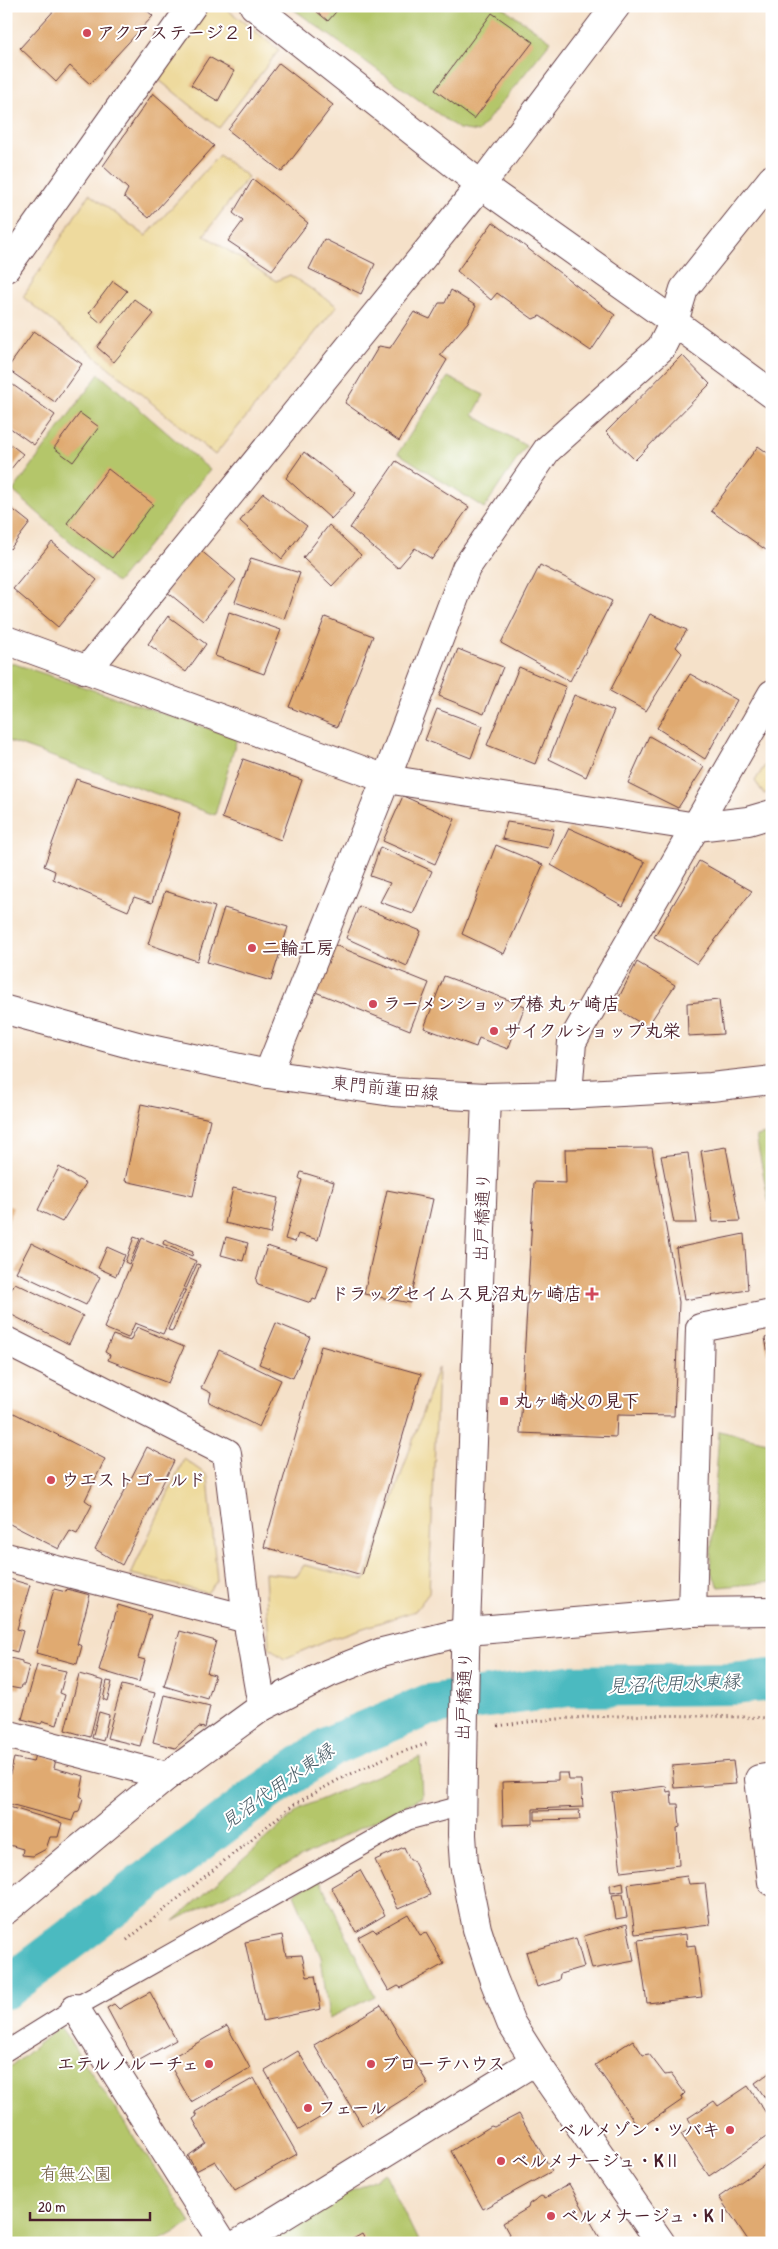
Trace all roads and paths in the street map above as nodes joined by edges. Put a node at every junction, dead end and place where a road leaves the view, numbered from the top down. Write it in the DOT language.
graph roads {
  1 [pos="192,6"];
  2 [pos="254,6"];
  3 [pos="616,6"];
  4 [pos="772,179"];
  5 [pos="480,185"];
  6 [pos="6,268"];
  7 [pos="674,322"];
  8 [pos="772,394"];
  9 [pos="6,640"];
  10 [pos="87,670"];
  11 [pos="772,694"];
  12 [pos="386,779"];
  13 [pos="772,814"];
  14 [pos="697,827"];
  15 [pos="6,1010"];
  16 [pos="268,1074"];
  17 [pos="772,1080"];
  18 [pos="568,1095"];
  19 [pos="486,1096"];
  20 [pos="772,1314"];
  21 [pos="6,1341"];
  22 [pos="6,1557"];
  23 [pos="772,1611"];
  24 [pos="692,1612"];
  25 [pos="247,1619"];
  26 [pos="466,1642"];
  27 [pos="262,1707"];
  28 [pos="6,1734"];
  29 [pos="168,1776"];
  30 [pos="772,1777"];
  31 [pos="461,1806"];
  32 [pos="772,1882"];
  33 [pos="17,1887"];
  34 [pos="6,1910"];
  35 [pos="75,2008"];
  36 [pos="6,2051"];
  37 [pos="535,2062"];
  38 [pos="223,2243"];
  39 [pos="239,2243"];
  40 [pos="661,2243"];
  1 -- 6 [label="street"];
  2 -- 5 [label="street"];
  3 -- 5 [label="street"];
  4 -- 7 [label="street"];
  5 -- 7 [label="street"];
  5 -- 10 [label="street"];
  7 -- 8 [label="street"];
  7 -- 12 [label="street"];
  9 -- 10 [label="street"];
  10 -- 12 [label="street"];
  11 -- 14 [label="street"];
  12 -- 14 [label="street"];
  12 -- 16 [label="street"];
  13 -- 14 [label="street"];
  14 -- 18 [label="street"];
  15 -- 16 [label="street, 東門前蓮田線"];
  16 -- 19 [label="street, 東門前蓮田線"];
  17 -- 18 [label="street, 東門前蓮田線"];
  18 -- 19 [label="street, 東門前蓮田線"];
  19 -- 26 [label="street, 出戸橋通り"];
  20 -- 24 [label="street"];
  21 -- 25 [label="street"];
  22 -- 25 [label="street"];
  23 -- 24 [label="street"];
  24 -- 26 [label="street"];
  25 -- 27 [label="street"];
  26 -- 27 [label="street"];
  26 -- 31 [label="street, 出戸橋通り, bridge"];
  27 -- 29 [label="street"];
  28 -- 29 [label="street"];
  29 -- 33 [label="street"];
  30 -- 32 [label="street"];
  31 -- 35 [label="lane"];
  31 -- 37 [label="street, 出戸橋通り"];
  33 -- 34 [label="street"];
  35 -- 36 [label="lane"];
  35 -- 38 [label="street"];
  37 -- 39 [label="street"];
  37 -- 40 [label="street, 出戸橋通り"];
}
